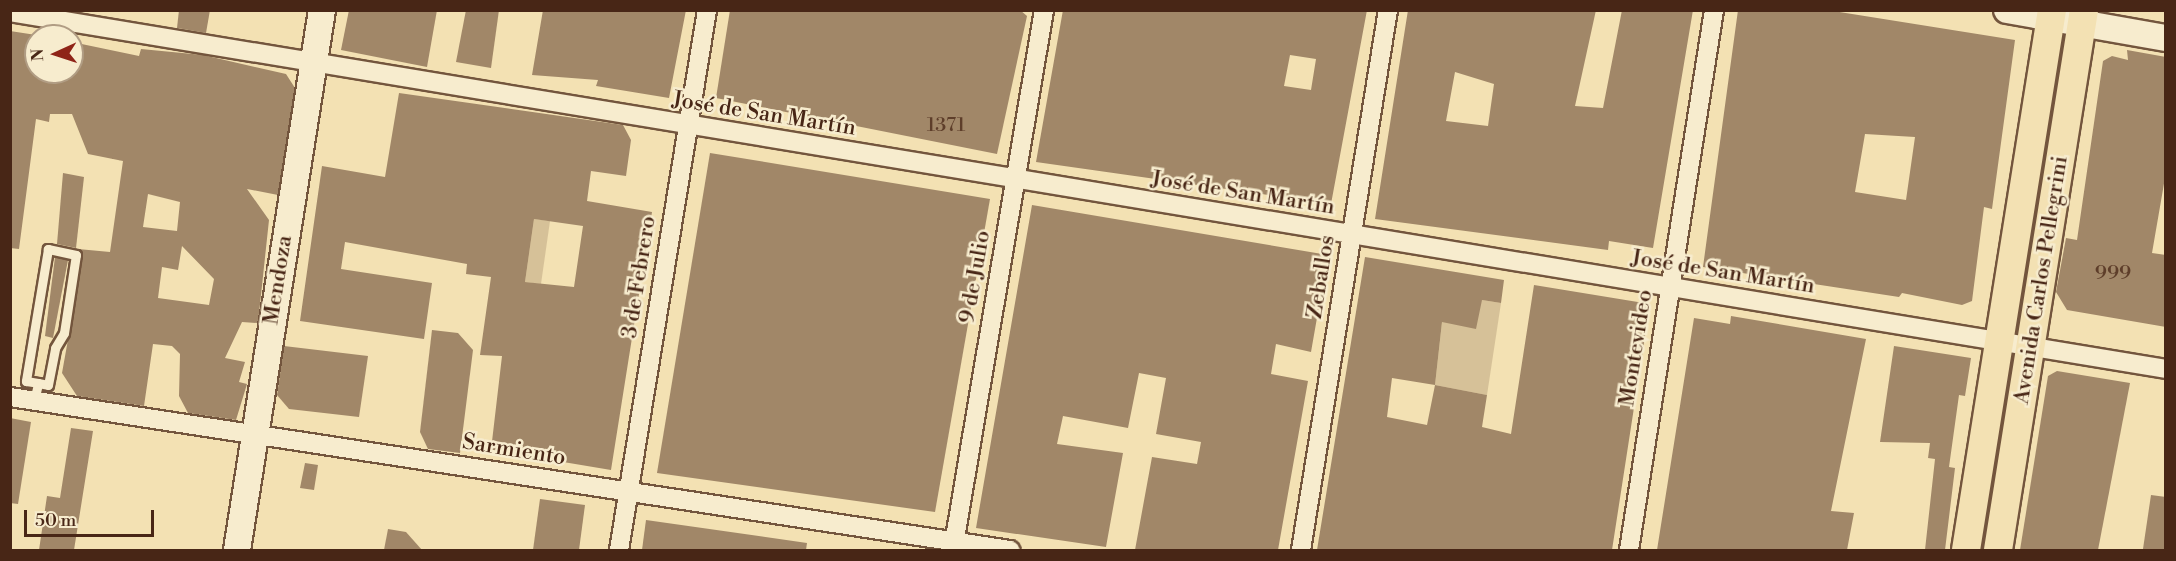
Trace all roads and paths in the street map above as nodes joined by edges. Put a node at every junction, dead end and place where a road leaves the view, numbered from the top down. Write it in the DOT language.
graph roads {
  1 [pos="322,10"];
  2 [pos="707,10"];
  3 [pos="1044,10"];
  4 [pos="1388,10"];
  5 [pos="1713,10"];
  6 [pos="2007,10"];
  7 [pos="10,12"];
  8 [pos="2051,14"];
  9 [pos="2083,17"];
  10 [pos="2166,38"];
  11 [pos="314,63"];
  12 [pos="688,125"];
  13 [pos="1016,180"];
  14 [pos="1352,235"];
  15 [pos="1670,288"];
  16 [pos="1999,342"];
  17 [pos="2030,347"];
  18 [pos="2166,369"];
  19 [pos="36,392"];
  20 [pos="10,397"];
  21 [pos="253,435"];
  22 [pos="628,492"];
  23 [pos="954,546"];
  24 [pos="237,550"];
  25 [pos="619,550"];
  26 [pos="1010,550"];
  27 [pos="1301,550"];
  28 [pos="1629,550"];
  29 [pos="1966,550"];
  30 [pos="1998,550"];
  1 -- 11 [label="main road, Mendoza"];
  2 -- 12 [label="street, 3 de Febrero"];
  3 -- 13 [label="street, 9 de Julio"];
  4 -- 14 [label="street, Zeballos"];
  5 -- 15 [label="street, Montevideo"];
  6 -- 8 [label="main road"];
  7 -- 11 [label="street, José de San Martín"];
  8 -- 9 [label="main road"];
  8 -- 16 [label="main road, Avenida Carlos Pellegrini"];
  9 -- 10 [label="main road"];
  9 -- 17 [label="main road, Avenida Carlos Pellegrini"];
  11 -- 12 [label="street, José de San Martín"];
  11 -- 21 [label="main road, Mendoza"];
  12 -- 13 [label="street, José de San Martín"];
  12 -- 22 [label="street, 3 de Febrero"];
  13 -- 14 [label="street, José de San Martín"];
  13 -- 23 [label="street, 9 de Julio"];
  14 -- 15 [label="street, José de San Martín"];
  14 -- 27 [label="street, Zeballos"];
  15 -- 16 [label="street, José de San Martín"];
  15 -- 28 [label="street, Montevideo"];
  16 -- 17 [label="street, José de San Martín"];
  16 -- 29 [label="main road, Avenida Carlos Pellegrini"];
  17 -- 18 [label="street, José de San Martín"];
  17 -- 30 [label="main road, Avenida Carlos Pellegrini"];
  19 -- 19 [label="lane"];
  19 -- 20 [label="street, Sarmiento"];
  19 -- 21 [label="street, Sarmiento"];
  21 -- 22 [label="street, Sarmiento"];
  21 -- 24 [label="main road, Mendoza"];
  22 -- 23 [label="street, Sarmiento"];
  22 -- 25 [label="street, 3 de Febrero"];
  23 -- 26 [label="street, Sarmiento"];
}
